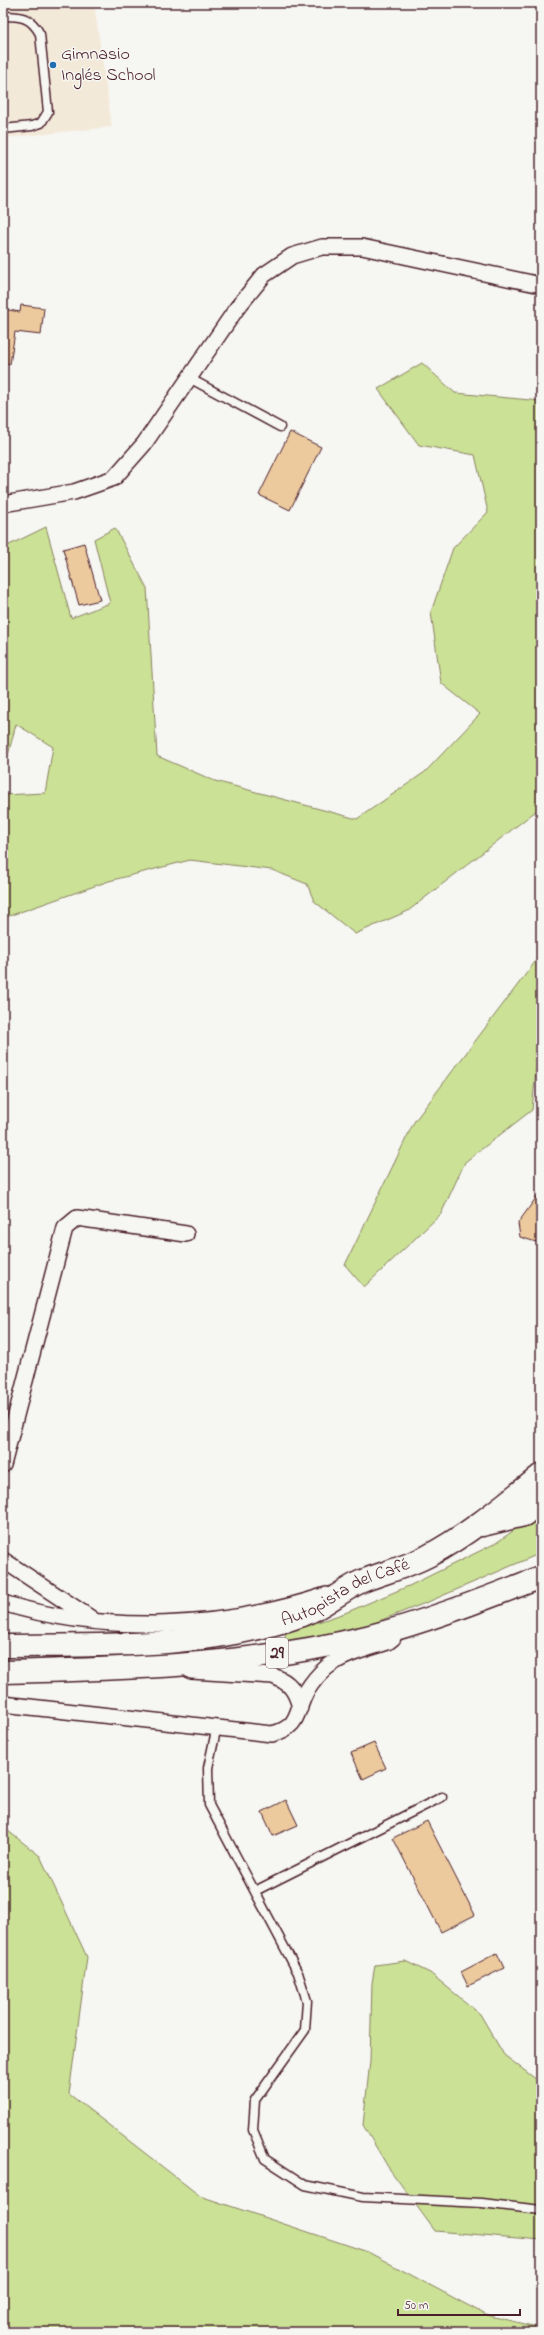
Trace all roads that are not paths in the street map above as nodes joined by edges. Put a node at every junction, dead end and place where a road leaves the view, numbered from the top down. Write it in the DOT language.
graph roads {
  1 [pos="3,16"];
  2 [pos="3,129"];
  3 [pos="541,285"];
  4 [pos="189,378"];
  5 [pos="280,427"];
  6 [pos="3,504"];
  7 [pos="186,1234"];
  8 [pos="3,1466"];
  9 [pos="541,1474"];
  10 [pos="541,1501"];
  11 [pos="476,1526"];
  12 [pos="3,1560"];
  13 [pos="541,1577"];
  14 [pos="346,1589"];
  15 [pos="3,1603"];
  16 [pos="94,1621"];
  17 [pos="412,1624"];
  18 [pos="3,1646"];
  19 [pos="164,1667"];
  20 [pos="3,1672"];
  21 [pos="3,1704"];
  22 [pos="300,1708"];
  23 [pos="217,1726"];
  24 [pos="442,1798"];
  25 [pos="255,1891"];
  26 [pos="541,2210"];
  1 -- 2 [label="lane"];
  3 -- 4 [label="street"];
  4 -- 5 [label="lane"];
  4 -- 6 [label="street"];
  7 -- 8 [label="street"];
  9 -- 11 [label="highway, Autopista del Café / 29"];
  10 -- 11 [label="highway"];
  11 -- 14 [label="highway, Autopista del Café / 29"];
  12 -- 16 [label="street"];
  13 -- 17 [label="highway, Autopista del Café / 29"];
  14 -- 16 [label="street"];
  14 -- 18 [label="highway, Autopista del Café / 29"];
  15 -- 16 [label="street"];
  17 -- 19 [label="highway, Autopista del Café / 29"];
  17 -- 22 [label="street"];
  19 -- 20 [label="highway, Autopista del Café / 29"];
  19 -- 22 [label="street"];
  21 -- 23 [label="street"];
  22 -- 23 [label="street"];
  23 -- 25 [label="lane"];
  24 -- 25 [label="lane"];
  25 -- 26 [label="lane"];
}
